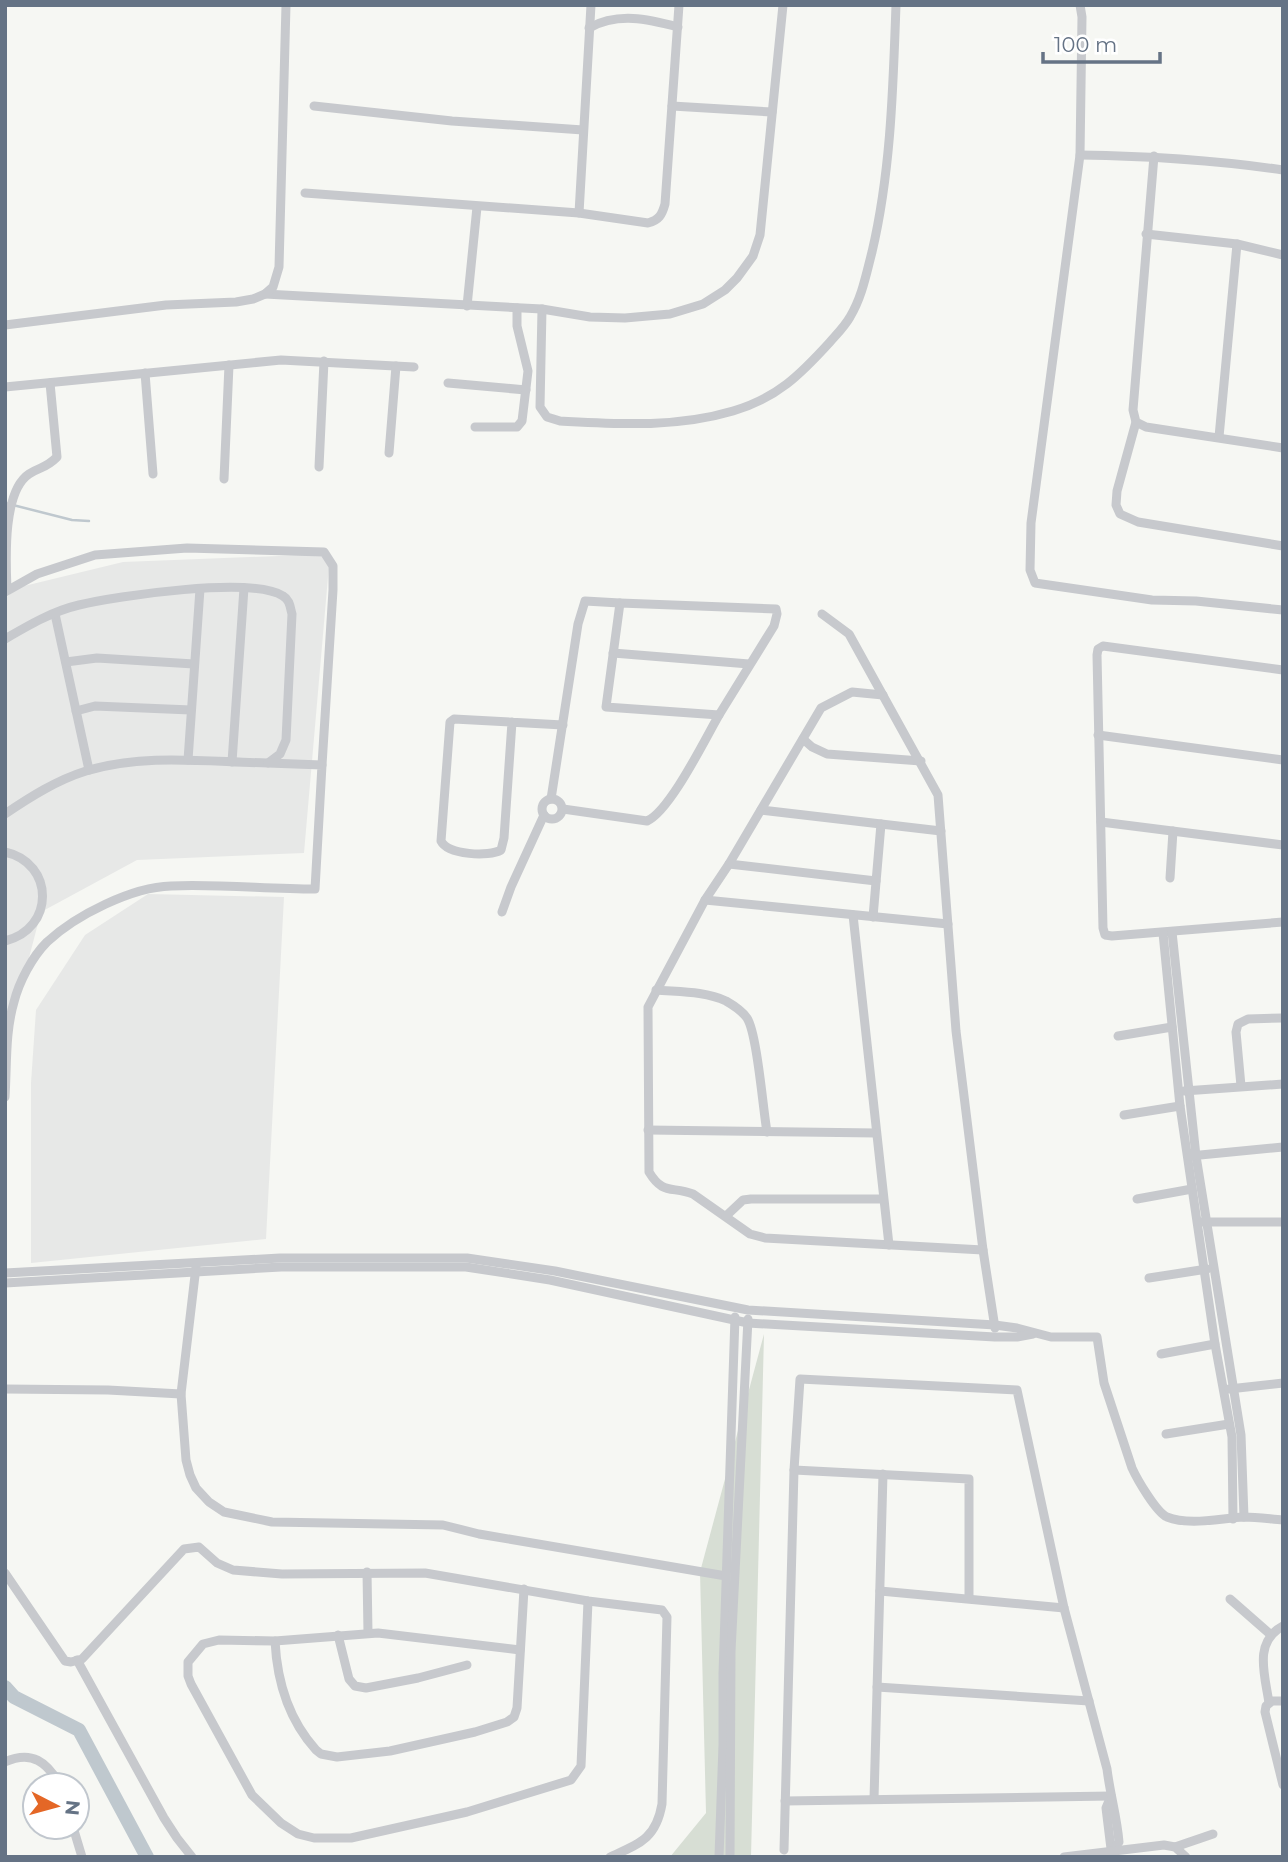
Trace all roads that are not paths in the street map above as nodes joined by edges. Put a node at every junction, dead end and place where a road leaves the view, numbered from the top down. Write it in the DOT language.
graph roads {
  1 [pos="286,5"];
  2 [pos="591,5"];
  3 [pos="679,5"];
  4 [pos="783,5"];
  5 [pos="896,5"];
  6 [pos="1080,5"];
  7 [pos="678,27"];
  8 [pos="589,28"];
  9 [pos="314,106"];
  10 [pos="672,106"];
  11 [pos="772,112"];
  12 [pos="583,130"];
  13 [pos="1080,155"];
  14 [pos="1154,156"];
  15 [pos="1283,170"];
  16 [pos="305,193"];
  17 [pos="477,207"];
  18 [pos="579,213"];
  19 [pos="1146,234"];
  20 [pos="1237,244"];
  21 [pos="1283,255"];
  22 [pos="265,294"];
  23 [pos="467,306"];
  24 [pos="517,308"];
  25 [pos="542,309"];
  26 [pos="5,325"];
  27 [pos="324,361"];
  28 [pos="229,365"];
  29 [pos="396,366"];
  30 [pos="414,367"];
  31 [pos="145,373"];
  32 [pos="50,383"];
  33 [pos="448,383"];
  34 [pos="5,387"];
  35 [pos="526,390"];
  36 [pos="1136,422"];
  37 [pos="475,427"];
  38 [pos="1219,437"];
  39 [pos="1283,448"];
  40 [pos="389,453"];
  41 [pos="318,467"];
  42 [pos="153,474"];
  43 [pos="224,479"];
  44 [pos="1283,546"];
  45 [pos="244,588"];
  46 [pos="200,589"];
  47 [pos="6,591"];
  48 [pos="620,603"];
  49 [pos="1283,610"];
  50 [pos="55,614"];
  51 [pos="822,614"];
  52 [pos="5,639"];
  53 [pos="613,653"];
  54 [pos="66,663"];
  55 [pos="194,664"];
  56 [pos="749,664"];
  57 [pos="1283,670"];
  58 [pos="883,695"];
  59 [pos="191,710"];
  60 [pos="76,711"];
  61 [pos="719,715"];
  62 [pos="512,722"];
  63 [pos="563,725"];
  64 [pos="1098,735"];
  65 [pos="803,739"];
  66 [pos="188,760"];
  67 [pos="1283,760"];
  68 [pos="921,761"];
  69 [pos="232,762"];
  70 [pos="268,763"];
  71 [pos="322,765"];
  72 [pos="89,770"];
  73 [pos="551,799"];
  74 [pos="563,809"];
  75 [pos="761,810"];
  76 [pos="5,814"];
  77 [pos="544,815"];
  78 [pos="1101,822"];
  79 [pos="881,824"];
  80 [pos="941,831"];
  81 [pos="1173,831"];
  82 [pos="1283,845"];
  83 [pos="5,852"];
  84 [pos="729,864"];
  85 [pos="1170,878"];
  86 [pos="876,881"];
  87 [pos="705,900"];
  88 [pos="502,912"];
  89 [pos="853,915"];
  90 [pos="873,917"];
  91 [pos="1283,922"];
  92 [pos="948,924"];
  93 [pos="1167,932"];
  94 [pos="5,941"];
  95 [pos="656,990"];
  96 [pos="1283,1017"];
  97 [pos="1172,1027"];
  98 [pos="1118,1036"];
  99 [pos="7,1040"];
  100 [pos="1283,1084"];
  101 [pos="1241,1086"];
  102 [pos="1184,1091"];
  103 [pos="5,1097"];
  104 [pos="1180,1106"];
  105 [pos="1125,1115"];
  106 [pos="648,1129"];
  107 [pos="766,1132"];
  108 [pos="876,1133"];
  109 [pos="1283,1147"];
  110 [pos="1192,1156"];
  111 [pos="1192,1189"];
  112 [pos="883,1199"];
  113 [pos="1137,1199"];
  114 [pos="726,1216"];
  115 [pos="1201,1222"];
  116 [pos="1283,1222"];
  117 [pos="889,1245"];
  118 [pos="983,1250"];
  119 [pos="196,1267"];
  120 [pos="1208,1269"];
  121 [pos="5,1273"];
  122 [pos="1149,1278"];
  123 [pos="5,1283"];
  124 [pos="736,1308"];
  125 [pos="748,1310"];
  126 [pos="735,1321"];
  127 [pos="748,1323"];
  128 [pos="995,1325"];
  129 [pos="1035,1334"];
  130 [pos="995,1337"];
  131 [pos="1215,1344"];
  132 [pos="1161,1354"];
  133 [pos="1283,1383"];
  134 [pos="5,1389"];
  135 [pos="1229,1389"];
  136 [pos="181,1394"];
  137 [pos="1229,1424"];
  138 [pos="1166,1434"];
  139 [pos="794,1470"];
  140 [pos="883,1474"];
  141 [pos="1244,1517"];
  142 [pos="1233,1519"];
  143 [pos="1283,1520"];
  144 [pos="367,1572"];
  145 [pos="5,1573"];
  146 [pos="726,1576"];
  147 [pos="524,1588"];
  148 [pos="880,1591"];
  149 [pos="969,1598"];
  150 [pos="1230,1600"];
  151 [pos="588,1601"];
  152 [pos="1064,1608"];
  153 [pos="1283,1626"];
  154 [pos="368,1633"];
  155 [pos="1270,1634"];
  156 [pos="338,1635"];
  157 [pos="275,1640"];
  158 [pos="520,1650"];
  159 [pos="77,1660"];
  160 [pos="467,1665"];
  161 [pos="877,1687"];
  162 [pos="1089,1700"];
  163 [pos="1283,1701"];
  164 [pos="1269,1703"];
  165 [pos="5,1762"];
  166 [pos="52,1771"];
  167 [pos="1283,1784"];
  168 [pos="1111,1796"];
  169 [pos="874,1799"];
  170 [pos="785,1801"];
  171 [pos="1213,1834"];
  172 [pos="1175,1847"];
  173 [pos="783,1850"];
  174 [pos="1112,1854"];
  175 [pos="192,1857"];
  176 [pos="610,1857"];
  177 [pos="719,1857"];
  178 [pos="730,1857"];
  179 [pos="1064,1857"];
  180 [pos="1186,1857"];
  1 -- 22 [label="street"];
  2 -- 8 [label="street"];
  3 -- 7 [label="street"];
  4 -- 11 [label="street"];
  5 -- 25 [label="street"];
  6 -- 13 [label="street"];
  7 -- 8 [label="street"];
  7 -- 10 [label="street"];
  8 -- 12 [label="street"];
  9 -- 12 [label="street"];
  10 -- 11 [label="street"];
  10 -- 18 [label="street"];
  11 -- 25 [label="street"];
  12 -- 18 [label="street"];
  13 -- 14 [label="street"];
  13 -- 49 [label="street"];
  14 -- 15 [label="street"];
  14 -- 19 [label="street"];
  16 -- 17 [label="street"];
  17 -- 18 [label="street"];
  17 -- 23 [label="street"];
  19 -- 20 [label="street"];
  19 -- 36 [label="street"];
  20 -- 21 [label="street"];
  20 -- 38 [label="street"];
  22 -- 23 [label="street"];
  22 -- 26 [label="street"];
  23 -- 24 [label="street"];
  24 -- 25 [label="street"];
  24 -- 35 [label="street"];
  27 -- 28 [label="street"];
  27 -- 29 [label="street"];
  27 -- 41 [label="street"];
  28 -- 31 [label="street"];
  28 -- 43 [label="street"];
  29 -- 30 [label="street"];
  29 -- 40 [label="street"];
  31 -- 32 [label="street"];
  31 -- 42 [label="street"];
  32 -- 34 [label="street"];
  32 -- 47 [label="street"];
  33 -- 35 [label="street"];
  35 -- 37 [label="street"];
  36 -- 38 [label="street"];
  36 -- 44 [label="street"];
  38 -- 39 [label="street"];
  45 -- 46 [label="street"];
  45 -- 69 [label="street"];
  45 -- 70 [label="street"];
  46 -- 50 [label="street"];
  46 -- 55 [label="street"];
  47 -- 71 [label="street"];
  48 -- 53 [label="street"];
  48 -- 56 [label="street"];
  48 -- 63 [label="street"];
  50 -- 52 [label="street"];
  50 -- 54 [label="street"];
  51 -- 58 [label="street"];
  53 -- 56 [label="street"];
  53 -- 61 [label="street"];
  54 -- 55 [label="street"];
  54 -- 60 [label="street"];
  55 -- 59 [label="street"];
  56 -- 61 [label="street"];
  57 -- 64 [label="street"];
  58 -- 65 [label="street"];
  58 -- 68 [label="street"];
  59 -- 60 [label="street"];
  59 -- 66 [label="street"];
  60 -- 72 [label="street"];
  61 -- 74 [label="street"];
  62 -- 62 [label="street"];
  62 -- 63 [label="street"];
  63 -- 73 [label="street"];
  64 -- 67 [label="street"];
  64 -- 78 [label="street"];
  65 -- 68 [label="street"];
  65 -- 75 [label="street"];
  66 -- 69 [label="street"];
  66 -- 72 [label="street"];
  68 -- 80 [label="street"];
  69 -- 70 [label="street"];
  70 -- 71 [label="street"];
  71 -- 99 [label="street"];
  72 -- 76 [label="street"];
  73 -- 74 [label="street"];
  73 -- 77 [label="street"];
  74 -- 77 [label="street"];
  75 -- 79 [label="street"];
  75 -- 84 [label="street"];
  77 -- 88 [label="street"];
  78 -- 81 [label="street"];
  78 -- 93 [label="street"];
  79 -- 80 [label="street"];
  79 -- 86 [label="street"];
  80 -- 92 [label="street"];
  81 -- 82 [label="street"];
  81 -- 85 [label="street"];
  83 -- 94 [label="street"];
  84 -- 86 [label="street"];
  84 -- 87 [label="street"];
  86 -- 90 [label="street"];
  87 -- 89 [label="street"];
  87 -- 95 [label="street"];
  89 -- 90 [label="street"];
  89 -- 108 [label="street"];
  90 -- 92 [label="street"];
  91 -- 93 [label="street"];
  92 -- 118 [label="street"];
  93 -- 97 [label="street"];
  93 -- 102 [label="street"];
  95 -- 106 [label="street"];
  95 -- 107 [label="street"];
  96 -- 101 [label="street"];
  97 -- 98 [label="street"];
  97 -- 102 [label="street"];
  99 -- 103 [label="street"];
  100 -- 101 [label="street"];
  101 -- 102 [label="street"];
  102 -- 104 [label="street"];
  102 -- 110 [label="street"];
  104 -- 105 [label="street"];
  104 -- 110 [label="street"];
  106 -- 107 [label="street"];
  106 -- 114 [label="street"];
  107 -- 108 [label="street"];
  108 -- 112 [label="street"];
  109 -- 110 [label="street"];
  110 -- 111 [label="street"];
  110 -- 115 [label="street"];
  111 -- 113 [label="street"];
  111 -- 115 [label="street"];
  112 -- 114 [label="street"];
  112 -- 117 [label="street"];
  114 -- 117 [label="street"];
  115 -- 116 [label="street"];
  115 -- 120 [label="street"];
  117 -- 118 [label="street"];
  118 -- 128 [label="street"];
  119 -- 121 [label="street"];
  119 -- 123 [label="street"];
  119 -- 124 [label="street"];
  119 -- 126 [label="street"];
  119 -- 136 [label="street"];
  120 -- 122 [label="street"];
  120 -- 131 [label="street"];
  120 -- 135 [label="street"];
  124 -- 125 [label="street"];
  124 -- 126 [label="street"];
  125 -- 127 [label="street"];
  125 -- 128 [label="street"];
  126 -- 127 [label="street"];
  126 -- 146 [label="street"];
  127 -- 130 [label="street"];
  127 -- 178 [label="street"];
  128 -- 129 [label="street"];
  128 -- 130 [label="street"];
  129 -- 130 [label="street"];
  129 -- 142 [label="street"];
  131 -- 132 [label="street"];
  131 -- 135 [label="street"];
  133 -- 135 [label="street"];
  134 -- 136 [label="street"];
  135 -- 137 [label="street"];
  135 -- 141 [label="street"];
  136 -- 146 [label="street"];
  137 -- 138 [label="street"];
  137 -- 142 [label="street"];
  139 -- 140 [label="street"];
  139 -- 152 [label="street"];
  139 -- 170 [label="street"];
  140 -- 148 [label="street"];
  140 -- 149 [label="street"];
  141 -- 142 [label="street"];
  141 -- 143 [label="street"];
  144 -- 147 [label="street"];
  144 -- 154 [label="street"];
  144 -- 159 [label="street"];
  145 -- 159 [label="street"];
  146 -- 177 [label="street"];
  147 -- 151 [label="street"];
  147 -- 158 [label="street"];
  148 -- 149 [label="street"];
  148 -- 161 [label="street"];
  149 -- 152 [label="street"];
  150 -- 155 [label="street"];
  151 -- 157 [label="street"];
  151 -- 176 [label="street"];
  152 -- 162 [label="street"];
  153 -- 155 [label="street"];
  154 -- 156 [label="street"];
  154 -- 158 [label="street"];
  155 -- 164 [label="street"];
  156 -- 157 [label="street"];
  156 -- 160 [label="street"];
  157 -- 158 [label="street"];
  159 -- 175 [label="street"];
  161 -- 162 [label="street"];
  161 -- 169 [label="street"];
  162 -- 168 [label="street"];
  163 -- 164 [label="street"];
  164 -- 167 [label="street"];
  165 -- 166 [label="street"];
  168 -- 169 [label="street"];
  168 -- 174 [label="street"];
  169 -- 170 [label="street"];
  170 -- 173 [label="street"];
  171 -- 172 [label="street"];
  172 -- 174 [label="street"];
  172 -- 180 [label="street"];
  174 -- 179 [label="street"];
}
